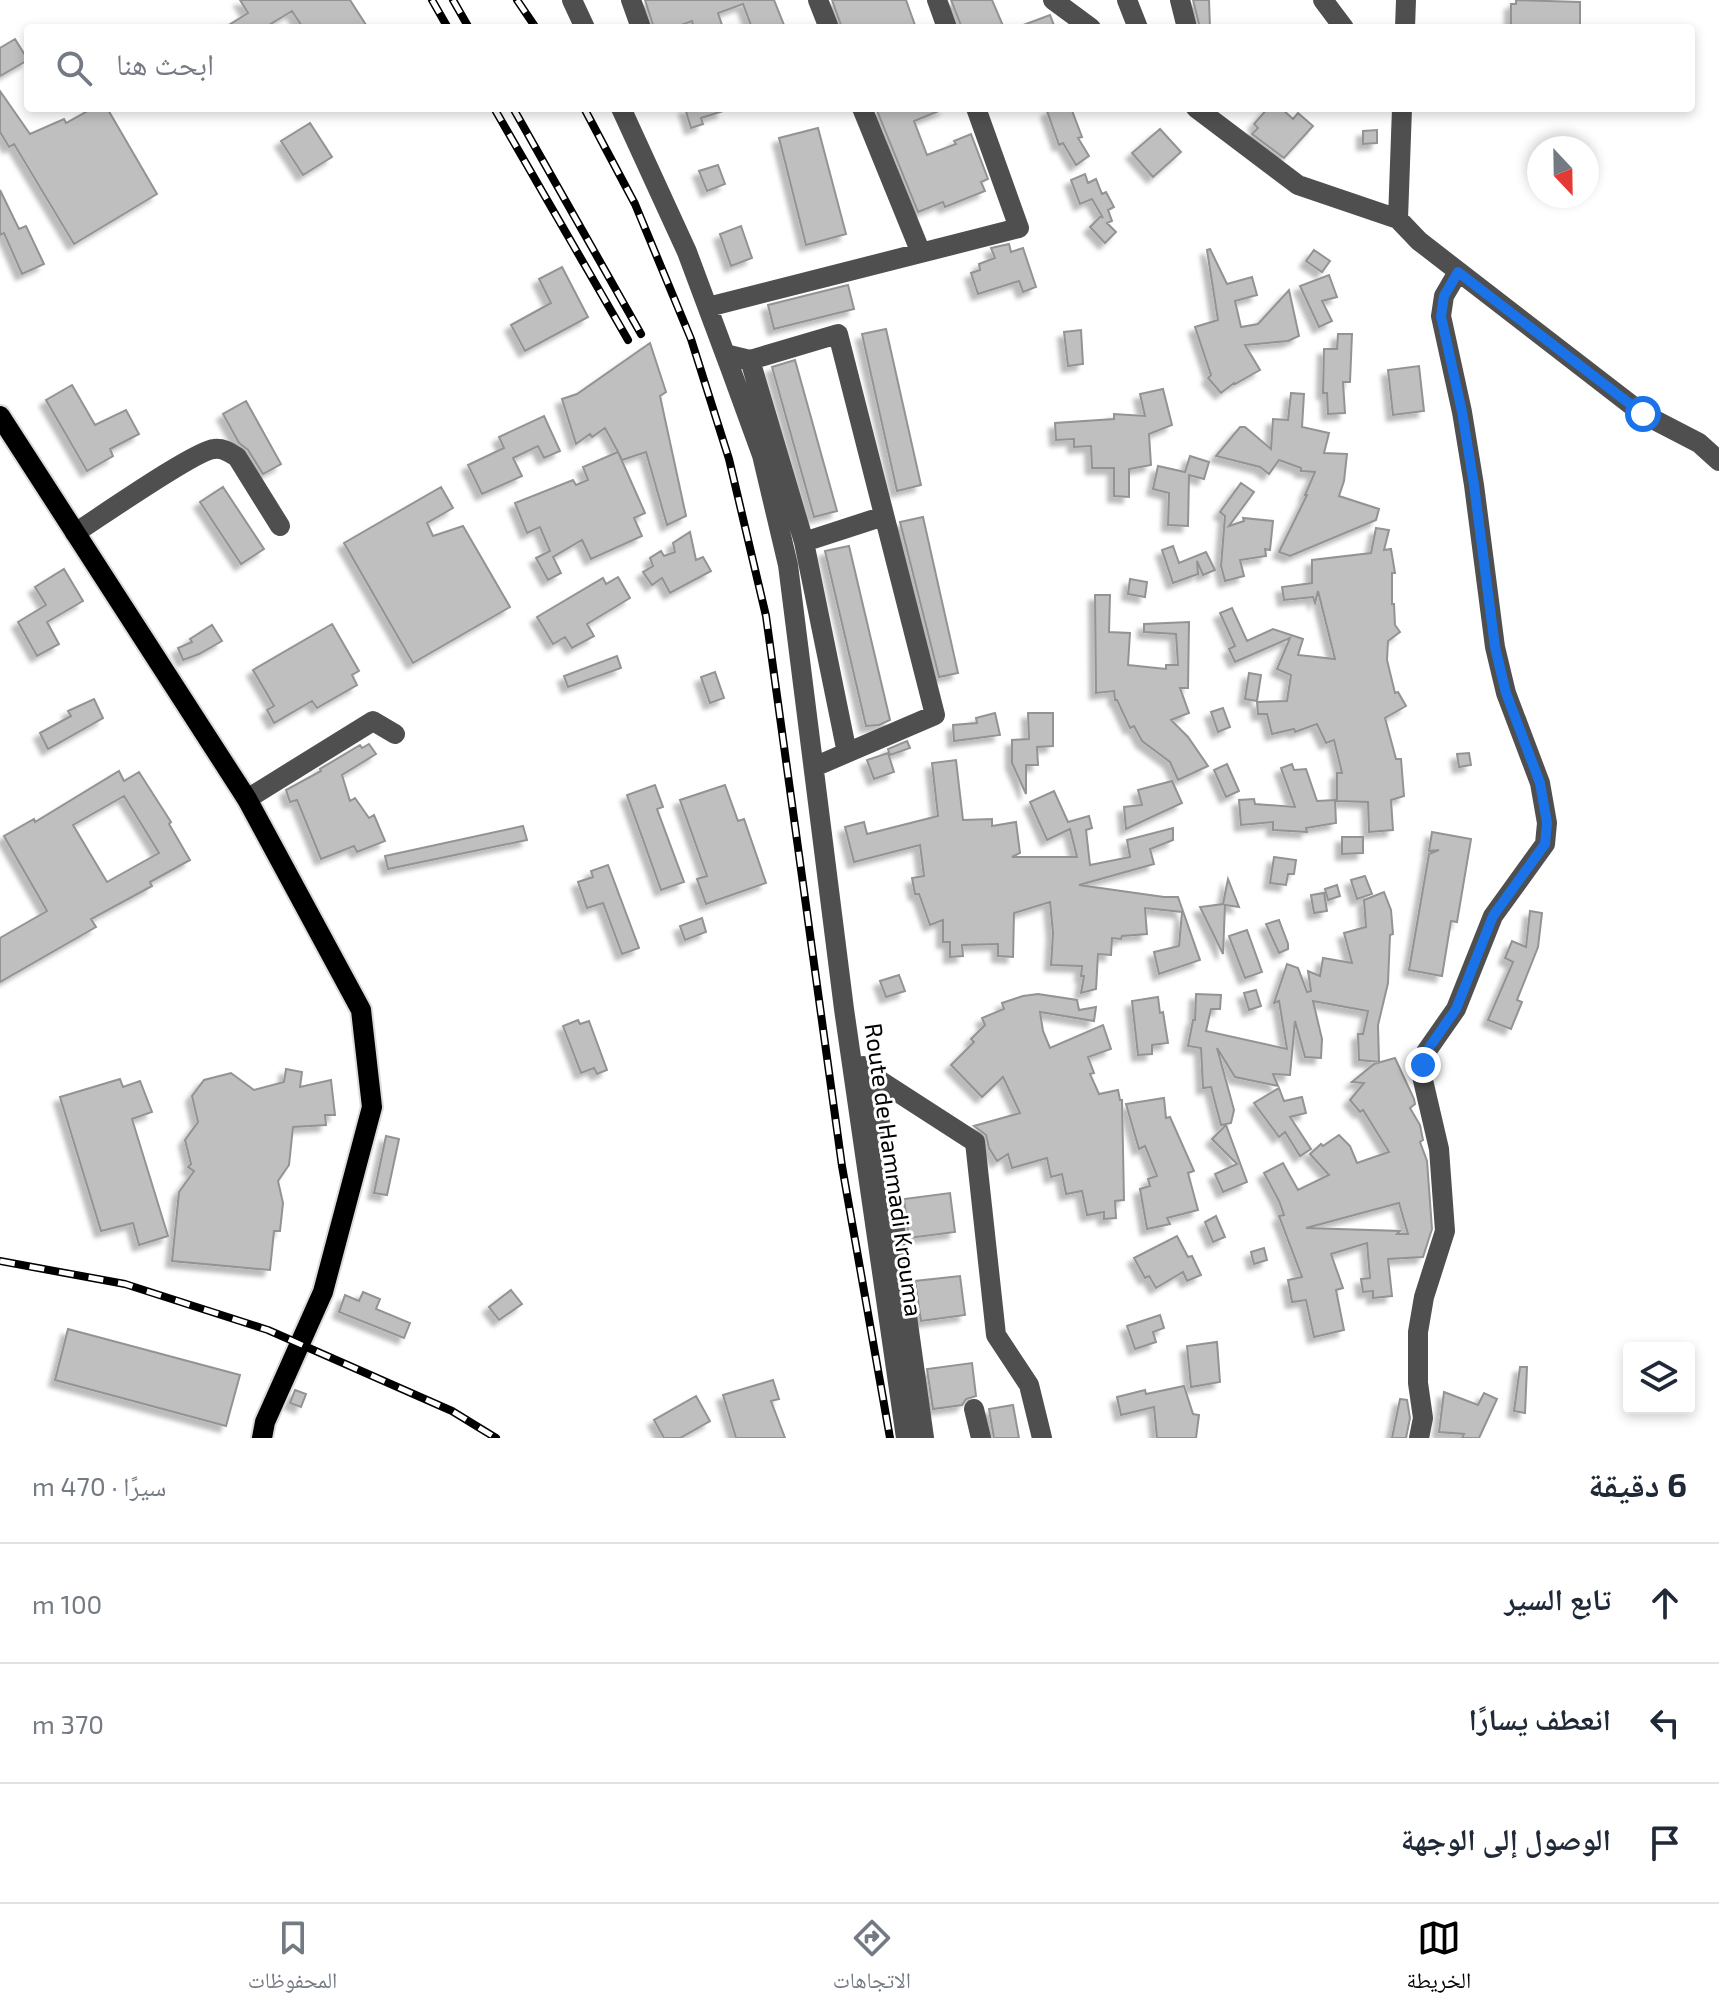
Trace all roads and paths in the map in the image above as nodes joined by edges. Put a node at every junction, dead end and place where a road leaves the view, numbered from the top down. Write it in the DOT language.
graph roads {
  1 [pos="572,0"];
  2 [pos="631,0"];
  3 [pos="818,0"];
  4 [pos="937,0"];
  5 [pos="1053,0"];
  6 [pos="1127,0"];
  7 [pos="1180,0"];
  8 [pos="1323,0"];
  9 [pos="1406,0"];
  10 [pos="583,24"];
  11 [pos="640,24"];
  12 [pos="827,24"];
  13 [pos="946,24"];
  14 [pos="1086,24"];
  15 [pos="1136,24"];
  16 [pos="1186,24"];
  17 [pos="1341,24"];
  18 [pos="1405,24"];
  19 [pos="623,112"];
  20 [pos="864,112"];
  21 [pos="977,112"];
  22 [pos="1205,112"];
  23 [pos="1402,112"];
  24 [pos="1398,219"];
  25 [pos="921,253"];
  26 [pos="1458,272"];
  27 [pos="708,307"];
  28 [pos="725,354"];
  29 [pos="750,360"];
  30 [pos="0,416"];
  31 [pos="1719,461"];
  32 [pos="884,516"];
  33 [pos="280,526"];
  34 [pos="75,533"];
  35 [pos="804,542"];
  36 [pos="395,734"];
  37 [pos="847,753"];
  38 [pos="814,767"];
  39 [pos="247,799"];
  40 [pos="844,1009"];
  41 [pos="865,1071"];
  42 [pos="974,1409"];
  43 [pos="262,1438"];
  44 [pos="906,1438"];
  45 [pos="924,1438"];
  46 [pos="981,1438"];
  47 [pos="1042,1438"];
  48 [pos="1419,1438"];
  1 -- 10 [label="street"];
  2 -- 11 [label="street"];
  3 -- 12 [label="street"];
  4 -- 13 [label="street"];
  5 -- 14 [label="street"];
  6 -- 15 [label="street"];
  7 -- 16 [label="street"];
  8 -- 17 [label="street"];
  9 -- 18 [label="street"];
  19 -- 27 [label="street"];
  20 -- 25 [label="street"];
  21 -- 25 [label="street"];
  22 -- 24 [label="street"];
  23 -- 24 [label="street"];
  24 -- 26 [label="street"];
  25 -- 27 [label="street"];
  26 -- 31 [label="street"];
  26 -- 48 [label="street"];
  27 -- 28 [label="street"];
  28 -- 29 [label="street"];
  28 -- 38 [label="street"];
  29 -- 32 [label="street"];
  29 -- 35 [label="street"];
  30 -- 34 [label="main road"];
  32 -- 35 [label="street"];
  32 -- 37 [label="street"];
  33 -- 34 [label="street"];
  34 -- 39 [label="main road"];
  35 -- 37 [label="street"];
  36 -- 39 [label="street"];
  37 -- 38 [label="street"];
  38 -- 40 [label="street"];
  39 -- 43 [label="main road"];
  40 -- 41 [label="street, Route de Hammadi Krouma"];
  40 -- 44 [label="street, Route de Hammadi Krouma"];
  41 -- 45 [label="street, Route de Hammadi Krouma"];
  41 -- 47 [label="street"];
  42 -- 46 [label="street"];
}
